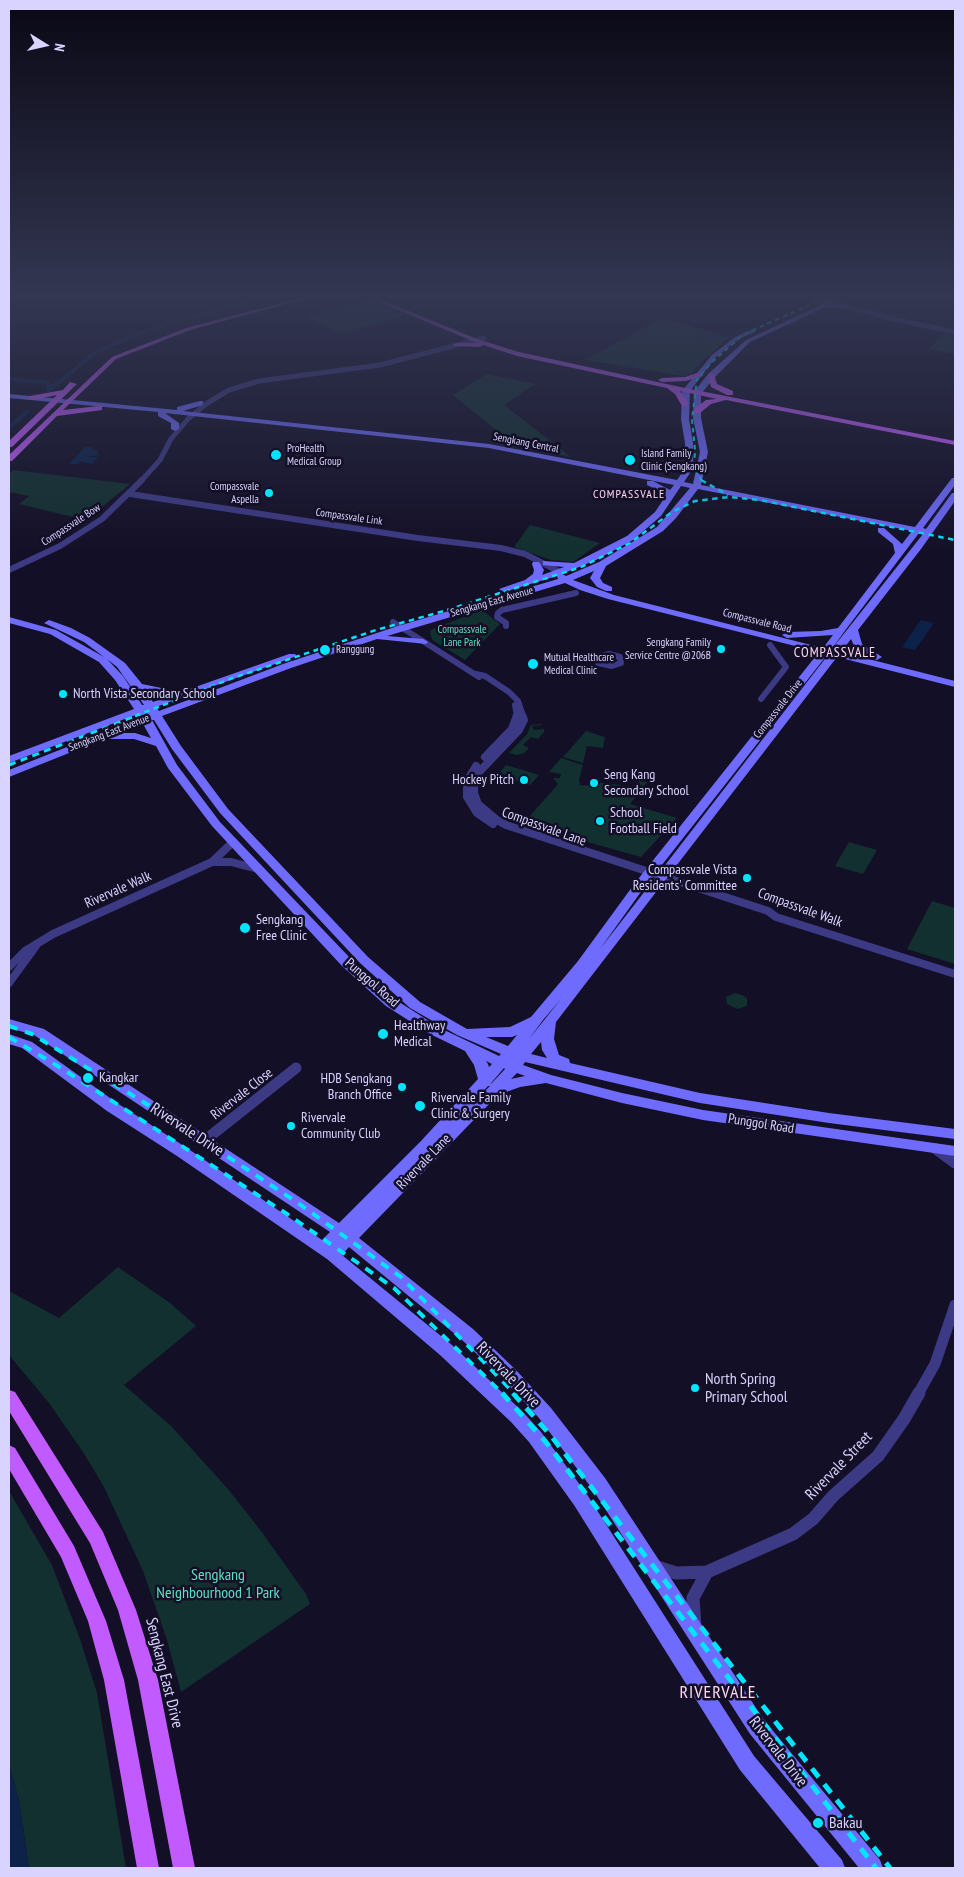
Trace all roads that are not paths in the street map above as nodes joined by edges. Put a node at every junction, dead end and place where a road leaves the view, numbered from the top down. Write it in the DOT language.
graph roads {
  1 [pos="72,385"];
  2 [pos="84,385"];
  3 [pos="233,385"];
  4 [pos="243,385"];
  5 [pos="666,385"];
  6 [pos="672,385"];
  7 [pos="691,385"];
  8 [pos="704,385"];
  9 [pos="714,385"];
  10 [pos="688,388"];
  11 [pos="700,390"];
  12 [pos="65,391"];
  13 [pos="730,396"];
  14 [pos="9,398"];
  15 [pos="29,399"];
  16 [pos="54,402"];
  17 [pos="66,403"];
  18 [pos="203,404"];
  19 [pos="685,404"];
  20 [pos="96,405"];
  21 [pos="147,409"];
  22 [pos="697,411"];
  23 [pos="161,414"];
  24 [pos="40,415"];
  25 [pos="53,415"];
  26 [pos="188,417"];
  27 [pos="215,418"];
  28 [pos="175,429"];
  29 [pos="955,442"];
  30 [pos="9,445"];
  31 [pos="9,459"];
  32 [pos="156,464"];
  33 [pos="686,473"];
  34 [pos="652,480"];
  35 [pos="955,480"];
  36 [pos="679,485"];
  37 [pos="696,485"];
  38 [pos="128,495"];
  39 [pos="955,495"];
  40 [pos="670,499"];
  41 [pos="925,519"];
  42 [pos="884,526"];
  43 [pos="914,533"];
  44 [pos="925,535"];
  45 [pos="899,552"];
  46 [pos="546,563"];
  47 [pos="536,564"];
  48 [pos="602,564"];
  49 [pos="579,565"];
  50 [pos="9,570"];
  51 [pos="563,575"];
  52 [pos="525,583"];
  53 [pos="608,589"];
  54 [pos="532,590"];
  55 [pos="580,591"];
  56 [pos="9,613"];
  57 [pos="440,617"];
  58 [pos="9,620"];
  59 [pos="397,625"];
  60 [pos="506,626"];
  61 [pos="841,630"];
  62 [pos="853,630"];
  63 [pos="787,635"];
  64 [pos="370,638"];
  65 [pos="421,640"];
  66 [pos="795,643"];
  67 [pos="770,645"];
  68 [pos="832,649"];
  69 [pos="874,660"];
  70 [pos="817,668"];
  71 [pos="955,678"];
  72 [pos="955,684"];
  73 [pos="138,686"];
  74 [pos="129,692"];
  75 [pos="187,698"];
  76 [pos="761,699"];
  77 [pos="148,712"];
  78 [pos="110,722"];
  79 [pos="94,739"];
  80 [pos="164,739"];
  81 [pos="9,760"];
  82 [pos="9,774"];
  83 [pos="232,842"];
  84 [pos="212,862"];
  85 [pos="258,869"];
  86 [pos="634,870"];
  87 [pos="654,877"];
  88 [pos="36,946"];
  89 [pos="9,967"];
  90 [pos="955,974"];
  91 [pos="9,982"];
  92 [pos="544,1020"];
  93 [pos="9,1023"];
  94 [pos="462,1032"];
  95 [pos="9,1039"];
  96 [pos="468,1046"];
  97 [pos="512,1060"];
  98 [pos="296,1068"];
  99 [pos="587,1072"];
  100 [pos="548,1079"];
  101 [pos="489,1087"];
  102 [pos="955,1134"];
  103 [pos="204,1141"];
  104 [pos="936,1149"];
  105 [pos="955,1152"];
  106 [pos="233,1161"];
  107 [pos="955,1163"];
  108 [pos="233,1187"];
  109 [pos="345,1235"];
  110 [pos="327,1252"];
  111 [pos="955,1304"];
  112 [pos="9,1397"];
  113 [pos="9,1453"];
  114 [pos="652,1565"];
  115 [pos="707,1572"];
  116 [pos="696,1635"];
  117 [pos="148,1868"];
  118 [pos="184,1868"];
  119 [pos="834,1868"];
  120 [pos="872,1868"];
  1 -- 12 [label="main road"];
  2 -- 17 [label="main road"];
  2 -- 20 [label="main road"];
  3 -- 18 [label="street, Compassvale Bow"];
  4 -- 18 [label="street, Compassvale Bow"];
  5 -- 19 [label="main road"];
  6 -- 10 [label="main road"];
  7 -- 10 [label="main road"];
  8 -- 11 [label="main road"];
  9 -- 13 [label="main road"];
  10 -- 11 [label="main road"];
  10 -- 19 [label="main road, Sengkang East Avenue"];
  11 -- 13 [label="main road"];
  11 -- 22 [label="main road, Sengkang East Avenue"];
  12 -- 15 [label="main road"];
  12 -- 16 [label="main road"];
  13 -- 22 [label="main road"];
  13 -- 29 [label="main road"];
  14 -- 15 [label="main road, Sengkang Central"];
  15 -- 16 [label="main road, Sengkang Central"];
  15 -- 24 [label="main road"];
  16 -- 17 [label="main road, Sengkang Central"];
  16 -- 24 [label="main road"];
  17 -- 20 [label="main road, Sengkang Central"];
  17 -- 25 [label="main road"];
  18 -- 21 [label="main road"];
  18 -- 26 [label="street, Compassvale Bow"];
  18 -- 27 [label="main road"];
  19 -- 33 [label="main road, Sengkang East Avenue"];
  20 -- 21 [label="main road, Sengkang Central"];
  20 -- 23 [label="main road, Sengkang Central"];
  20 -- 25 [label="main road"];
  21 -- 26 [label="main road, Sengkang Central"];
  22 -- 37 [label="main road, Sengkang East Avenue"];
  23 -- 26 [label="main road, Sengkang Central"];
  23 -- 28 [label="main road"];
  24 -- 30 [label="main road"];
  25 -- 31 [label="main road"];
  26 -- 27 [label="main road"];
  26 -- 27 [label="main road, Sengkang Central"];
  26 -- 28 [label="street, Compassvale Bow"];
  26 -- 32 [label="street, Compassvale Bow"];
  27 -- 34 [label="main road, Sengkang Central"];
  28 -- 32 [label="street, Compassvale Bow"];
  32 -- 38 [label="street, Compassvale Bow"];
  33 -- 34 [label="main road"];
  33 -- 36 [label="main road, Sengkang East Avenue"];
  34 -- 36 [label="main road, Sengkang Central"];
  34 -- 40 [label="main road"];
  35 -- 41 [label="main road, Compassvale Drive"];
  36 -- 37 [label="main road, Sengkang Central"];
  36 -- 40 [label="main road, Sengkang East Avenue"];
  37 -- 42 [label="main road, Sengkang Central"];
  37 -- 42 [label="main road, Sengkang Central"];
  37 -- 48 [label="main road, Sengkang East Avenue"];
  38 -- 46 [label="street, Compassvale Link"];
  38 -- 47 [label="street, Compassvale Link"];
  38 -- 50 [label="street, Compassvale Bow"];
  39 -- 44 [label="main road, Compassvale Drive"];
  40 -- 49 [label="main road, Sengkang East Avenue"];
  41 -- 42 [label="main road"];
  41 -- 43 [label="main road, Compassvale Drive"];
  42 -- 43 [label="main road, Sengkang Central"];
  42 -- 45 [label="main road"];
  43 -- 44 [label="main road, Sengkang Central"];
  43 -- 45 [label="main road, Compassvale Drive"];
  44 -- 62 [label="main road, Compassvale Drive"];
  45 -- 61 [label="main road, Compassvale Drive"];
  46 -- 49 [label="main road"];
  46 -- 51 [label="street, Compassvale Link"];
  47 -- 51 [label="street, Compassvale Link"];
  47 -- 52 [label="main road"];
  48 -- 51 [label="main road, Sengkang East Avenue"];
  48 -- 53 [label="main road"];
  49 -- 51 [label="main road, Sengkang East Avenue"];
  51 -- 52 [label="main road, Sengkang East Avenue"];
  51 -- 53 [label="main road, Compassvale Road"];
  51 -- 54 [label="main road, Sengkang East Avenue"];
  51 -- 55 [label="main road, Compassvale Road"];
  52 -- 59 [label="main road, Sengkang East Avenue"];
  53 -- 63 [label="main road, Compassvale Road"];
  54 -- 55 [label="main road"];
  54 -- 57 [label="main road, Sengkang East Avenue"];
  55 -- 60 [label="street"];
  55 -- 66 [label="main road, Compassvale Road"];
  56 -- 73 [label="main road, Punggol Road"];
  57 -- 59 [label="main road, Sengkang East Avenue"];
  57 -- 65 [label="main road"];
  58 -- 74 [label="main road, Punggol Road"];
  59 -- 64 [label="main road, Sengkang East Avenue"];
  59 -- 65 [label="street, Compassvale Lane"];
  59 -- 75 [label="main road, Sengkang East Avenue"];
  61 -- 63 [label="main road"];
  61 -- 68 [label="main road, Compassvale Drive"];
  62 -- 68 [label="main road, Compassvale Drive"];
  62 -- 69 [label="main road"];
  63 -- 68 [label="main road, Compassvale Road"];
  64 -- 65 [label="main road"];
  64 -- 75 [label="main road, Sengkang East Avenue"];
  65 -- 86 [label="street, Compassvale Lane"];
  66 -- 68 [label="main road, Compassvale Road"];
  66 -- 70 [label="main road"];
  67 -- 76 [label="street"];
  68 -- 69 [label="main road, Compassvale Road"];
  68 -- 70 [label="main road, Compassvale Drive"];
  69 -- 70 [label="main road"];
  69 -- 71 [label="main road, Compassvale Road"];
  69 -- 72 [label="main road, Compassvale Road"];
  70 -- 87 [label="main road, Compassvale Drive"];
  73 -- 75 [label="main road"];
  73 -- 77 [label="main road, Punggol Road"];
  74 -- 77 [label="main road, Punggol Road"];
  74 -- 78 [label="main road"];
  75 -- 77 [label="main road, Sengkang East Avenue"];
  75 -- 80 [label="main road"];
  77 -- 78 [label="main road, Sengkang East Avenue"];
  77 -- 79 [label="main road, Sengkang East Avenue"];
  77 -- 80 [label="main road, Punggol Road"];
  78 -- 81 [label="main road, Sengkang East Avenue"];
  79 -- 80 [label="main road"];
  79 -- 82 [label="main road, Sengkang East Avenue"];
  80 -- 83 [label="main road, Punggol Road"];
  80 -- 94 [label="main road, Punggol Road"];
  83 -- 84 [label="street, Rivervale Walk"];
  83 -- 85 [label="main road, Punggol Road"];
  84 -- 85 [label="street, Rivervale Walk"];
  84 -- 88 [label="street, Rivervale Walk"];
  85 -- 96 [label="main road, Punggol Road"];
  86 -- 87 [label="street, Compassvale Walk"];
  87 -- 90 [label="street, Compassvale Walk"];
  87 -- 92 [label="main road, Compassvale Drive"];
  88 -- 89 [label="street, Rivervale Walk"];
  88 -- 91 [label="street, Rivervale Walk"];
  92 -- 94 [label="main road"];
  92 -- 97 [label="main road, Compassvale Drive"];
  92 -- 99 [label="main road"];
  93 -- 103 [label="main road, Rivervale Drive"];
  94 -- 97 [label="main road, Punggol Road"];
  95 -- 108 [label="main road, Rivervale Drive"];
  96 -- 97 [label="main road, Punggol Road"];
  96 -- 101 [label="main road"];
  97 -- 99 [label="main road, Punggol Road"];
  97 -- 100 [label="main road, Punggol Road"];
  97 -- 101 [label="main road, Rivervale Lane"];
  98 -- 103 [label="street, Rivervale Close"];
  99 -- 102 [label="main road, Punggol Road"];
  100 -- 101 [label="main road"];
  100 -- 104 [label="main road, Punggol Road"];
  101 -- 109 [label="main road, Rivervale Lane"];
  103 -- 106 [label="main road, Rivervale Drive"];
  104 -- 105 [label="main road, Punggol Road"];
  104 -- 107 [label="street"];
  106 -- 108 [label="main road"];
  106 -- 109 [label="main road, Rivervale Drive"];
  108 -- 110 [label="main road, Rivervale Drive"];
  109 -- 110 [label="main road, Rivervale Lane"];
  109 -- 114 [label="main road, Rivervale Drive"];
  110 -- 119 [label="main road, Rivervale Drive"];
  111 -- 115 [label="street, Rivervale Street"];
  112 -- 118 [label="main road, Sengkang East Drive"];
  113 -- 117 [label="main road"];
  114 -- 115 [label="street, Rivervale Street"];
  114 -- 116 [label="main road, Rivervale Drive"];
  115 -- 116 [label="street"];
  116 -- 120 [label="main road, Rivervale Drive"];
}
